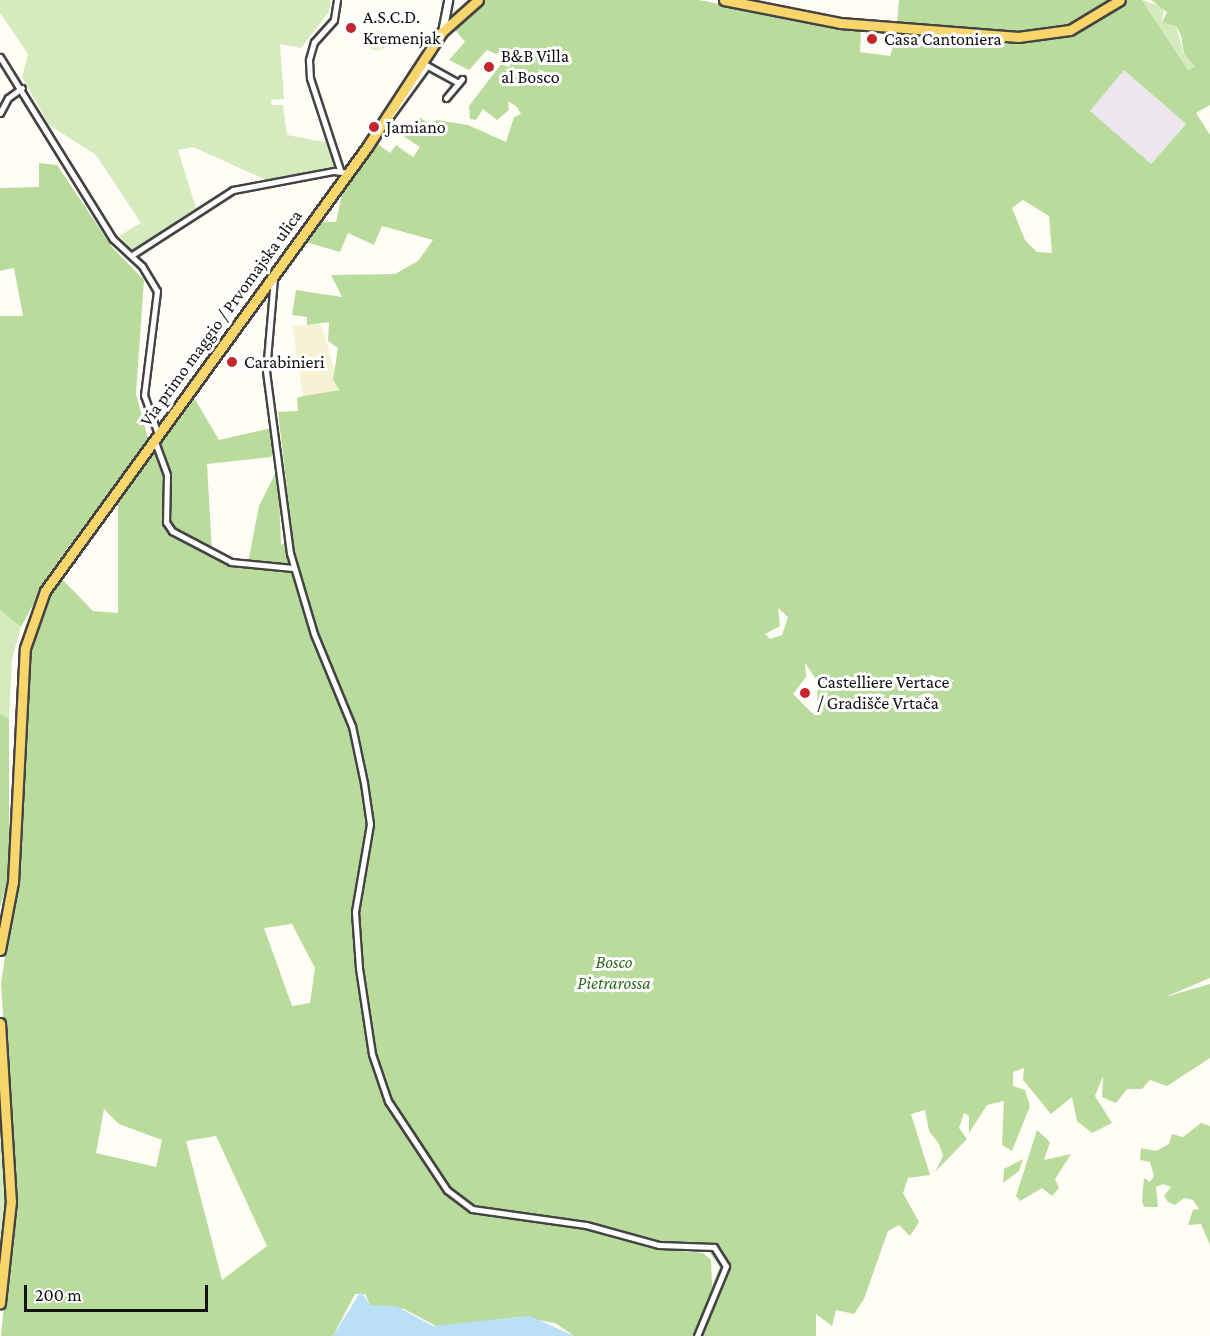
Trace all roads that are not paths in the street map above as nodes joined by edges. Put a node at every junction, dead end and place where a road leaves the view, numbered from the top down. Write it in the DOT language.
graph roads {
  1 [pos="337,0"];
  2 [pos="448,0"];
  3 [pos="478,0"];
  4 [pos="724,0"];
  5 [pos="1120,0"];
  6 [pos="442,32"];
  7 [pos="0,57"];
  8 [pos="424,64"];
  9 [pos="22,88"];
  10 [pos="446,98"];
  11 [pos="0,113"];
  12 [pos="344,172"];
  13 [pos="132,255"];
  14 [pos="275,273"];
  15 [pos="156,436"];
  16 [pos="293,568"];
  17 [pos="0,950"];
  18 [pos="0,1023"];
  19 [pos="0,1303"];
  20 [pos="697,1336"];
  1 -- 12 [label="street"];
  2 -- 6 [label="street"];
  3 -- 6 [label="main road, Via primo maggio / Prvomajska ulica"];
  4 -- 5 [label="main road"];
  6 -- 8 [label="main road, Via primo maggio / Prvomajska ulica"];
  7 -- 9 [label="street"];
  8 -- 10 [label="street"];
  8 -- 12 [label="main road, Via primo maggio / Prvomajska ulica"];
  9 -- 11 [label="street"];
  9 -- 13 [label="street"];
  12 -- 13 [label="street"];
  12 -- 14 [label="main road, Via primo maggio / Prvomajska ulica"];
  13 -- 15 [label="street"];
  14 -- 15 [label="main road, Via primo maggio / Prvomajska ulica"];
  14 -- 16 [label="street"];
  15 -- 16 [label="street"];
  15 -- 17 [label="main road, Via primo maggio / Prvomajska ulica"];
  16 -- 20 [label="street"];
  18 -- 19 [label="main road"];
}
